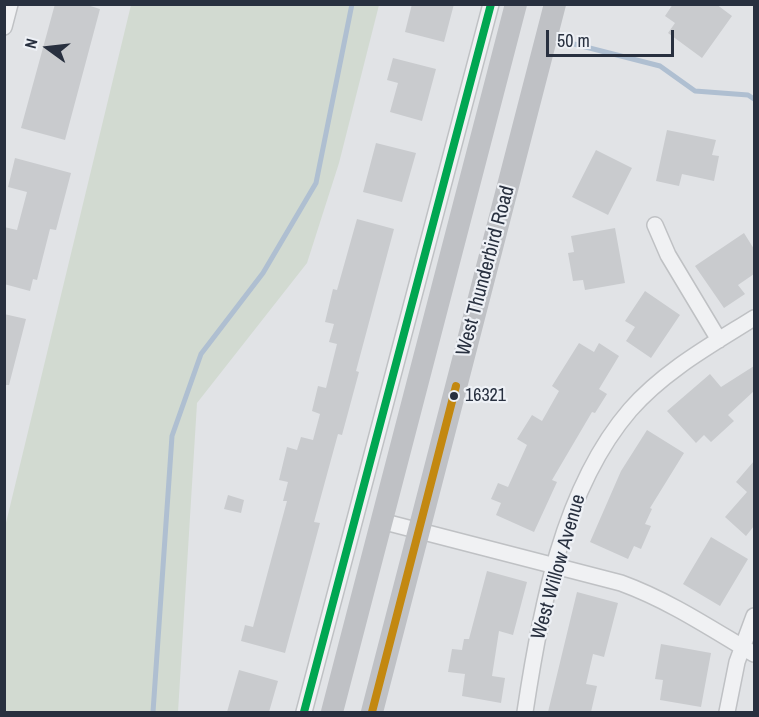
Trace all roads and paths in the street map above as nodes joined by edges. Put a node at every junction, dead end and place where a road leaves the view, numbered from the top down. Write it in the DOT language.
graph roads {
  1 [pos="10,4"];
  2 [pos="491,4"];
  3 [pos="516,4"];
  4 [pos="555,4"];
  5 [pos="4,27"];
  6 [pos="502,57"];
  7 [pos="539,67"];
  8 [pos="655,225"];
  9 [pos="754,318"];
  10 [pos="719,340"];
  11 [pos="381,521"];
  12 [pos="419,530"];
  13 [pos="556,564"];
  14 [pos="333,601"];
  15 [pos="359,607"];
  16 [pos="396,616"];
  17 [pos="754,616"];
  18 [pos="748,650"];
  19 [pos="304,712"];
  20 [pos="332,712"];
  21 [pos="372,712"];
  22 [pos="525,712"];
  23 [pos="727,712"];
  1 -- 5 [label="street"];
  2 -- 14 [label="street"];
  3 -- 6 [label="main road, West Thunderbird Road"];
  4 -- 7 [label="main road, West Thunderbird Road"];
  6 -- 7 [label="main road"];
  6 -- 11 [label="main road, West Thunderbird Road"];
  7 -- 12 [label="main road, West Thunderbird Road"];
  8 -- 10 [label="street"];
  9 -- 10 [label="street, West Willow Avenue"];
  10 -- 13 [label="street, West Willow Avenue"];
  11 -- 12 [label="street"];
  11 -- 15 [label="main road, West Thunderbird Road"];
  12 -- 13 [label="street"];
  12 -- 16 [label="main road, West Thunderbird Road"];
  13 -- 18 [label="street"];
  13 -- 22 [label="street, West Willow Avenue"];
  14 -- 15 [label="street"];
  14 -- 19 [label="street"];
  15 -- 16 [label="main road"];
  15 -- 20 [label="main road, West Thunderbird Road"];
  16 -- 21 [label="main road, West Thunderbird Road"];
  17 -- 18 [label="street"];
  18 -- 23 [label="street"];
}
